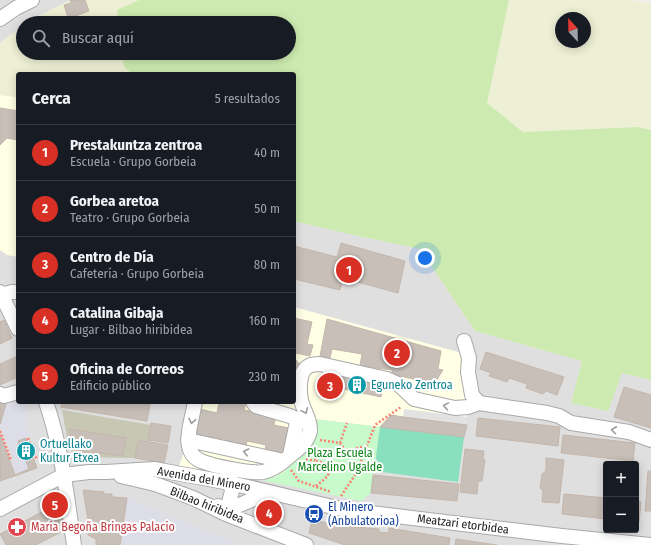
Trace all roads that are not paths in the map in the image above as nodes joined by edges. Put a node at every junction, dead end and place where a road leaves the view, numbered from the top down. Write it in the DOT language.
graph roads {
  1 [pos="29,1"];
  2 [pos="0,19"];
  3 [pos="16,292"];
  4 [pos="1,294"];
  5 [pos="16,325"];
  6 [pos="464,341"];
  7 [pos="16,393"];
  8 [pos="0,394"];
  9 [pos="479,403"];
  10 [pos="47,404"];
  11 [pos="194,404"];
  12 [pos="254,404"];
  13 [pos="188,440"];
  14 [pos="651,440"];
  15 [pos="287,458"];
  16 [pos="230,468"];
  17 [pos="106,472"];
  18 [pos="64,475"];
  19 [pos="230,483"];
  20 [pos="276,494"];
  21 [pos="254,499"];
  22 [pos="0,509"];
  23 [pos="227,511"];
  24 [pos="251,523"];
  25 [pos="74,545"];
  26 [pos="306,545"];
  27 [pos="650,545"];
  1 -- 2 [label="street"];
  3 -- 4 [label="street"];
  4 -- 5 [label="street"];
  6 -- 9 [label="street"];
  7 -- 8 [label="street"];
  14 -- 9 [label="street, one-way"];
  9 -- 15 [label="street, one-way"];
  10 -- 18 [label="street"];
  11 -- 13 [label="street, one-way"];
  12 -- 15 [label="street"];
  15 -- 13 [label="street, one-way"];
  13 -- 16 [label="street"];
  15 -- 16 [label="street"];
  16 -- 19 [label="street"];
  17 -- 18 [label="street"];
  17 -- 19 [label="street, Avenida del Minero"];
  17 -- 23 [label="street, Bilbao hiribidea"];
  18 -- 22 [label="street"];
  18 -- 25 [label="street"];
  19 -- 20 [label="street, Avenida del Minero"];
  19 -- 23 [label="street"];
  20 -- 21 [label="street"];
  20 -- 27 [label="street, Meatzari etorbidea"];
  21 -- 23 [label="street"];
  21 -- 24 [label="street"];
  23 -- 24 [label="street, Bilbao hiribidea"];
  24 -- 26 [label="street, Bilbao hiribidea"];
}
